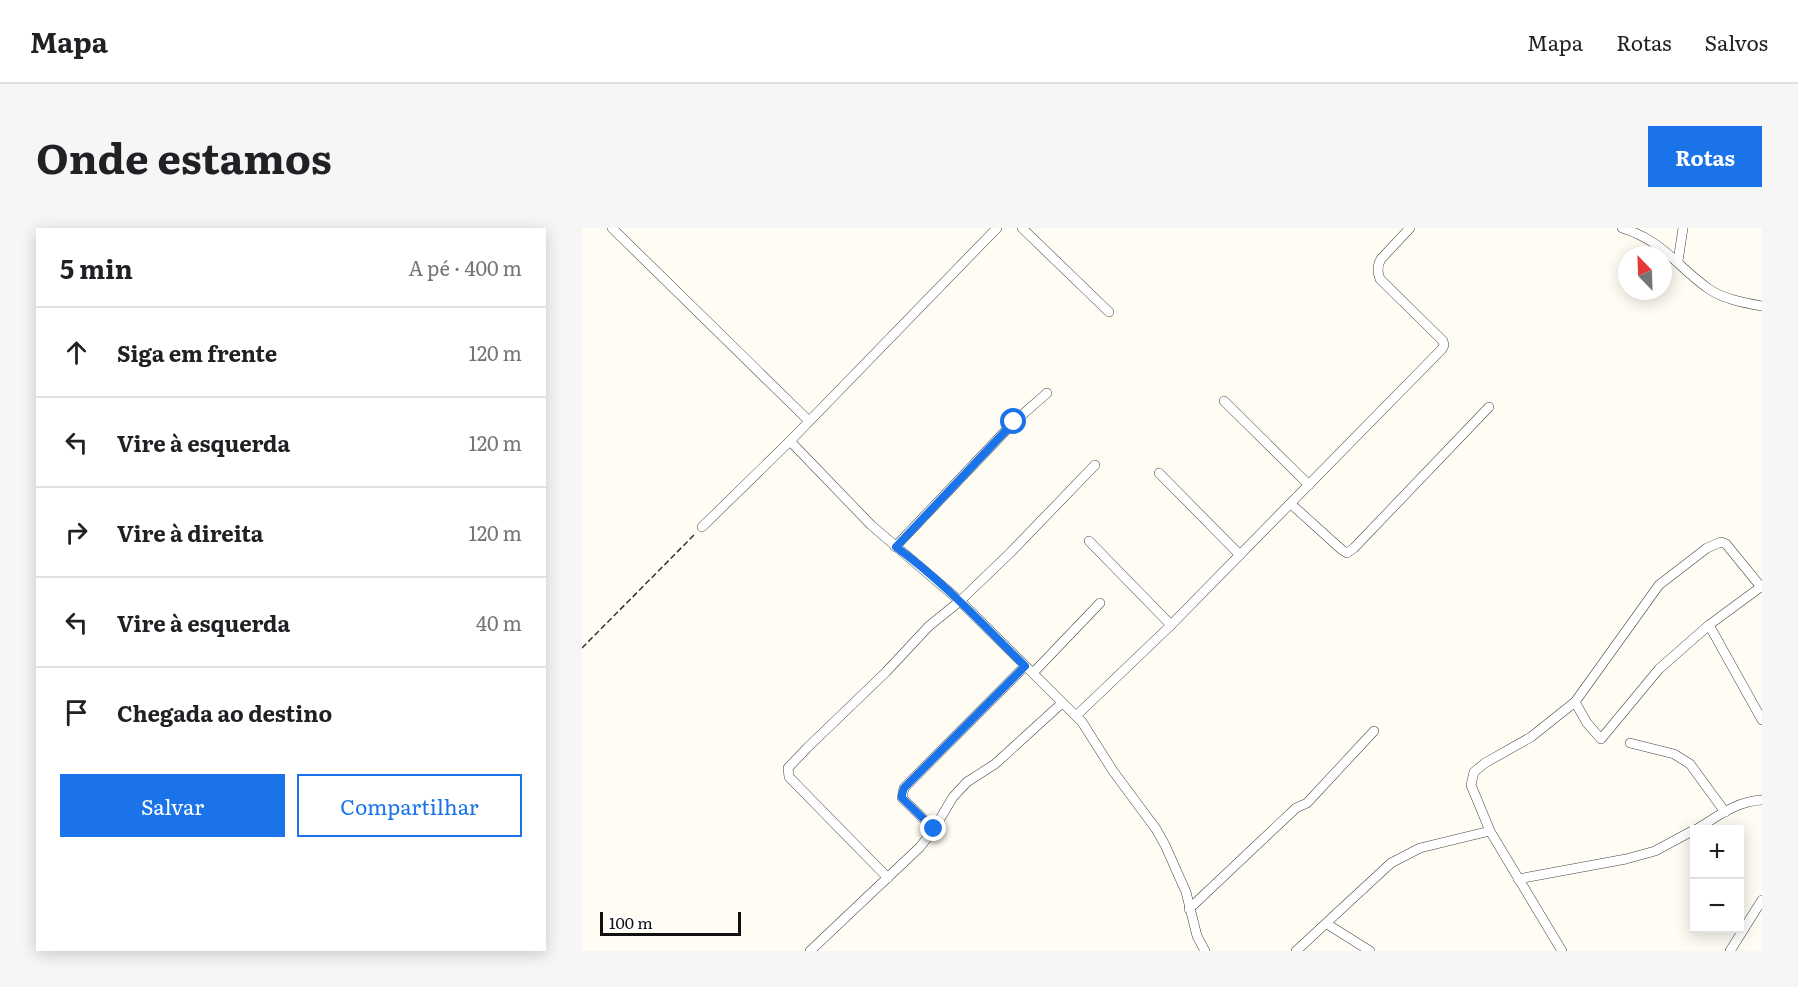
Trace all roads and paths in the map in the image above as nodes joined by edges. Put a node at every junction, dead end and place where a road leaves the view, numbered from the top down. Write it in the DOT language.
graph roads {
  1 [pos="612,228"];
  2 [pos="997,228"];
  3 [pos="1022,228"];
  4 [pos="1622,228"];
  5 [pos="1683,228"];
  6 [pos="1406,229"];
  7 [pos="1678,261"];
  8 [pos="1762,306"];
  9 [pos="1109,312"];
  10 [pos="1047,393"];
  11 [pos="1224,401"];
  12 [pos="1489,407"];
  13 [pos="809,421"];
  14 [pos="790,441"];
  15 [pos="1095,465"];
  16 [pos="1159,473"];
  17 [pos="1309,485"];
  18 [pos="1291,504"];
  19 [pos="702,527"];
  20 [pos="1089,541"];
  21 [pos="896,547"];
  22 [pos="1240,555"];
  23 [pos="1762,587"];
  24 [pos="960,601"];
  25 [pos="1100,603"];
  26 [pos="1171,625"];
  27 [pos="1708,625"];
  28 [pos="582,648"];
  29 [pos="1025,666"];
  30 [pos="1033,673"];
  31 [pos="1575,702"];
  32 [pos="1062,703"];
  33 [pos="1077,715"];
  34 [pos="1762,720"];
  35 [pos="1374,731"];
  36 [pos="1630,743"];
  37 [pos="1762,800"];
  38 [pos="1725,812"];
  39 [pos="1703,825"];
  40 [pos="934,829"];
  41 [pos="1490,831"];
  42 [pos="1690,833"];
  43 [pos="888,878"];
  44 [pos="1518,879"];
  45 [pos="1762,900"];
  46 [pos="1189,909"];
  47 [pos="1327,924"];
  48 [pos="810,951"];
  49 [pos="1205,951"];
  50 [pos="1296,951"];
  51 [pos="1370,951"];
  52 [pos="1562,951"];
  53 [pos="1730,951"];
  1 -- 13 [label="street"];
  2 -- 13 [label="street"];
  3 -- 9 [label="street"];
  4 -- 7 [label="street"];
  5 -- 7 [label="street"];
  6 -- 17 [label="street"];
  7 -- 8 [label="street"];
  10 -- 21 [label="street"];
  11 -- 17 [label="street"];
  12 -- 18 [label="street"];
  13 -- 14 [label="street"];
  14 -- 19 [label="street"];
  14 -- 21 [label="street"];
  15 -- 24 [label="street"];
  16 -- 22 [label="street"];
  17 -- 18 [label="street"];
  18 -- 22 [label="street"];
  19 -- 28 [label="path"];
  20 -- 26 [label="street"];
  21 -- 24 [label="street"];
  22 -- 26 [label="street"];
  23 -- 27 [label="street"];
  23 -- 31 [label="street"];
  24 -- 29 [label="street"];
  24 -- 43 [label="street"];
  25 -- 30 [label="street"];
  26 -- 33 [label="street"];
  27 -- 31 [label="street"];
  27 -- 34 [label="street"];
  29 -- 30 [label="street"];
  29 -- 40 [label="street"];
  30 -- 32 [label="street"];
  31 -- 41 [label="street"];
  32 -- 33 [label="street"];
  32 -- 40 [label="street"];
  33 -- 46 [label="street"];
  35 -- 46 [label="street"];
  36 -- 38 [label="street"];
  37 -- 38 [label="street"];
  38 -- 39 [label="street"];
  40 -- 43 [label="street"];
  41 -- 44 [label="street"];
  41 -- 47 [label="street"];
  42 -- 44 [label="street"];
  43 -- 48 [label="street"];
  44 -- 52 [label="street"];
  45 -- 53 [label="street"];
  46 -- 49 [label="street"];
  47 -- 50 [label="street"];
  47 -- 51 [label="street"];
}
